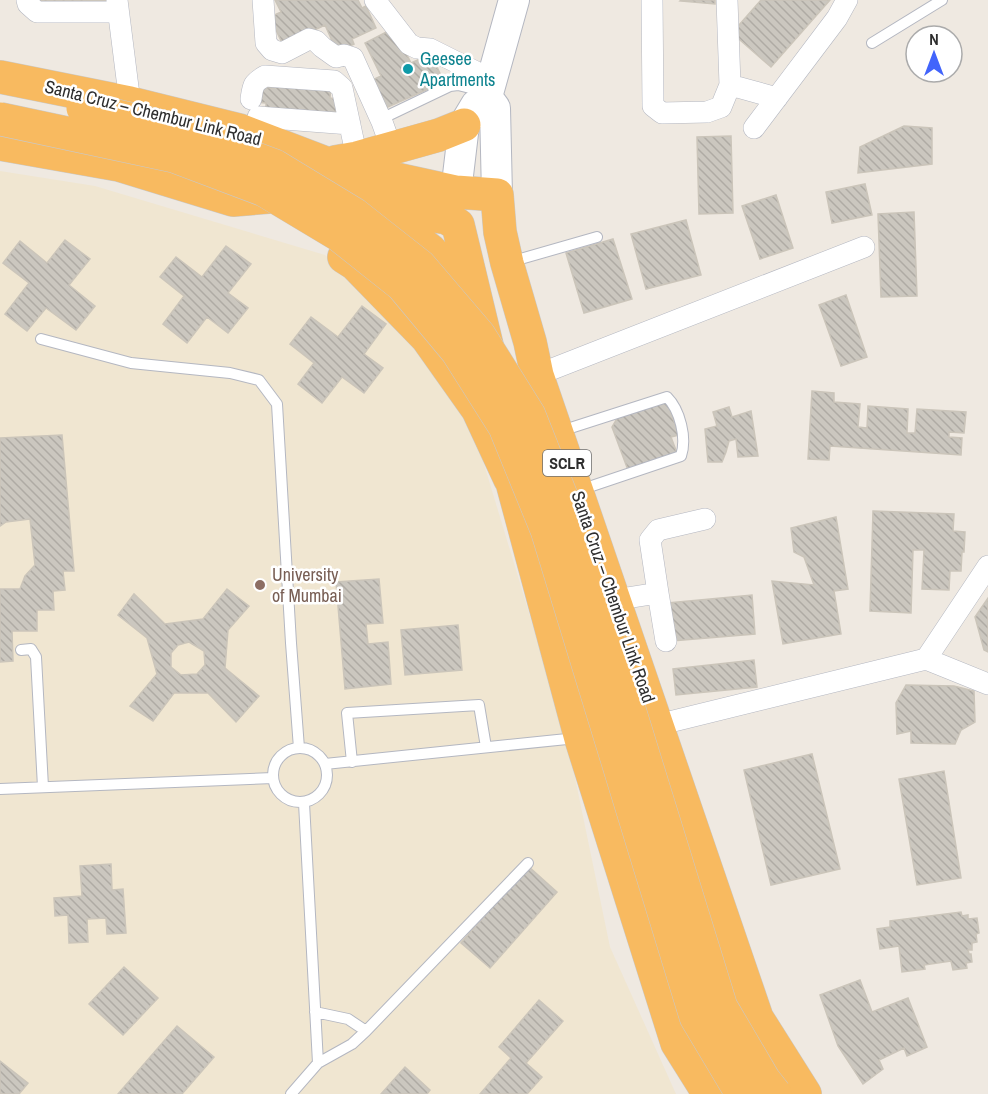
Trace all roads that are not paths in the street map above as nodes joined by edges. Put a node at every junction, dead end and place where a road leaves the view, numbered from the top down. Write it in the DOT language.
graph roads {
  1 [pos="27,0"];
  2 [pos="263,0"];
  3 [pos="375,0"];
  4 [pos="514,0"];
  5 [pos="652,0"];
  6 [pos="728,0"];
  7 [pos="846,0"];
  8 [pos="942,0"];
  9 [pos="118,6"];
  10 [pos="872,43"];
  11 [pos="0,77"];
  12 [pos="730,85"];
  13 [pos="489,90"];
  14 [pos="0,92"];
  15 [pos="777,98"];
  16 [pos="130,104"];
  17 [pos="249,115"];
  18 [pos="0,119"];
  19 [pos="350,124"];
  20 [pos="464,125"];
  21 [pos="754,129"];
  22 [pos="386,133"];
  23 [pos="0,144"];
  24 [pos="342,161"];
  25 [pos="456,192"];
  26 [pos="305,194"];
  27 [pos="497,195"];
  28 [pos="229,199"];
  29 [pos="458,225"];
  30 [pos="500,232"];
  31 [pos="597,237"];
  32 [pos="864,247"];
  33 [pos="507,263"];
  34 [pos="41,339"];
  35 [pos="491,361"];
  36 [pos="537,375"];
  37 [pos="557,432"];
  38 [pos="513,486"];
  39 [pos="577,490"];
  40 [pos="705,519"];
  41 [pos="988,566"];
  42 [pos="658,593"];
  43 [pos="614,600"];
  44 [pos="666,641"];
  45 [pos="21,650"];
  46 [pos="926,659"];
  47 [pos="988,684"];
  48 [pos="658,726"];
  49 [pos="581,739"];
  50 [pos="486,747"];
  51 [pos="299,748"];
  52 [pos="352,762"];
  53 [pos="325,764"];
  54 [pos="273,778"];
  55 [pos="43,787"];
  56 [pos="0,789"];
  57 [pos="304,803"];
  58 [pos="528,863"];
  59 [pos="315,1012"];
  60 [pos="366,1031"];
  61 [pos="318,1063"];
  62 [pos="291,1094"];
  63 [pos="709,1094"];
  64 [pos="742,1094"];
  65 [pos="775,1094"];
  66 [pos="805,1094"];
  1 -- 9 [label="street"];
  2 -- 22 [label="street"];
  3 -- 13 [label="street"];
  4 -- 13 [label="main road"];
  5 -- 12 [label="street"];
  6 -- 12 [label="street"];
  7 -- 15 [label="street"];
  8 -- 10 [label="lane"];
  9 -- 16 [label="street"];
  11 -- 16 [label="highway, Santa Cruz – Chembur Link Road"];
  12 -- 15 [label="street"];
  13 -- 20 [label="main road"];
  13 -- 22 [label="lane"];
  13 -- 27 [label="main road"];
  14 -- 65 [label="highway, bridge"];
  15 -- 21 [label="street"];
  16 -- 17 [label="highway, Santa Cruz – Chembur Link Road"];
  17 -- 19 [label="street"];
  17 -- 19 [label="street"];
  17 -- 24 [label="highway, Santa Cruz – Chembur Link Road"];
  17 -- 28 [label="highway"];
  18 -- 64 [label="highway, bridge"];
  19 -- 24 [label="street"];
  20 -- 22 [label="highway"];
  20 -- 25 [label="main road"];
  22 -- 24 [label="highway"];
  23 -- 28 [label="highway"];
  24 -- 25 [label="highway, Santa Cruz – Chembur Link Road"];
  25 -- 27 [label="highway, Santa Cruz – Chembur Link Road"];
  25 -- 29 [label="highway"];
  26 -- 28 [label="highway"];
  26 -- 29 [label="highway"];
  26 -- 35 [label="highway"];
  27 -- 30 [label="highway, Santa Cruz – Chembur Link Road / SCLR"];
  28 -- 38 [label="highway"];
  29 -- 30 [label="highway"];
  29 -- 35 [label="highway"];
  30 -- 33 [label="highway, Santa Cruz – Chembur Link Road / SCLR"];
  31 -- 33 [label="lane"];
  32 -- 36 [label="street"];
  33 -- 36 [label="highway, Santa Cruz – Chembur Link Road / SCLR"];
  34 -- 51 [label="lane"];
  35 -- 38 [label="highway"];
  36 -- 37 [label="highway, Santa Cruz – Chembur Link Road / SCLR"];
  37 -- 39 [label="highway, Santa Cruz – Chembur Link Road / SCLR"];
  37 -- 39 [label="lane"];
  38 -- 49 [label="highway"];
  39 -- 43 [label="highway, Santa Cruz – Chembur Link Road / SCLR"];
  40 -- 42 [label="street"];
  41 -- 46 [label="street"];
  42 -- 43 [label="street"];
  42 -- 44 [label="street"];
  43 -- 48 [label="highway, Santa Cruz – Chembur Link Road / SCLR"];
  45 -- 55 [label="lane"];
  46 -- 47 [label="street"];
  46 -- 48 [label="street"];
  48 -- 49 [label="street"];
  48 -- 66 [label="highway, Santa Cruz – Chembur Link Road / SCLR"];
  49 -- 50 [label="lane"];
  49 -- 63 [label="highway"];
  50 -- 52 [label="lane"];
  50 -- 52 [label="lane"];
  51 -- 53 [label="lane"];
  51 -- 54 [label="lane"];
  52 -- 53 [label="lane"];
  53 -- 57 [label="lane"];
  54 -- 55 [label="lane"];
  54 -- 57 [label="lane"];
  55 -- 56 [label="lane"];
  57 -- 59 [label="lane"];
  58 -- 60 [label="lane"];
  59 -- 60 [label="lane"];
  59 -- 61 [label="lane"];
  60 -- 61 [label="lane"];
  61 -- 62 [label="lane"];
}
